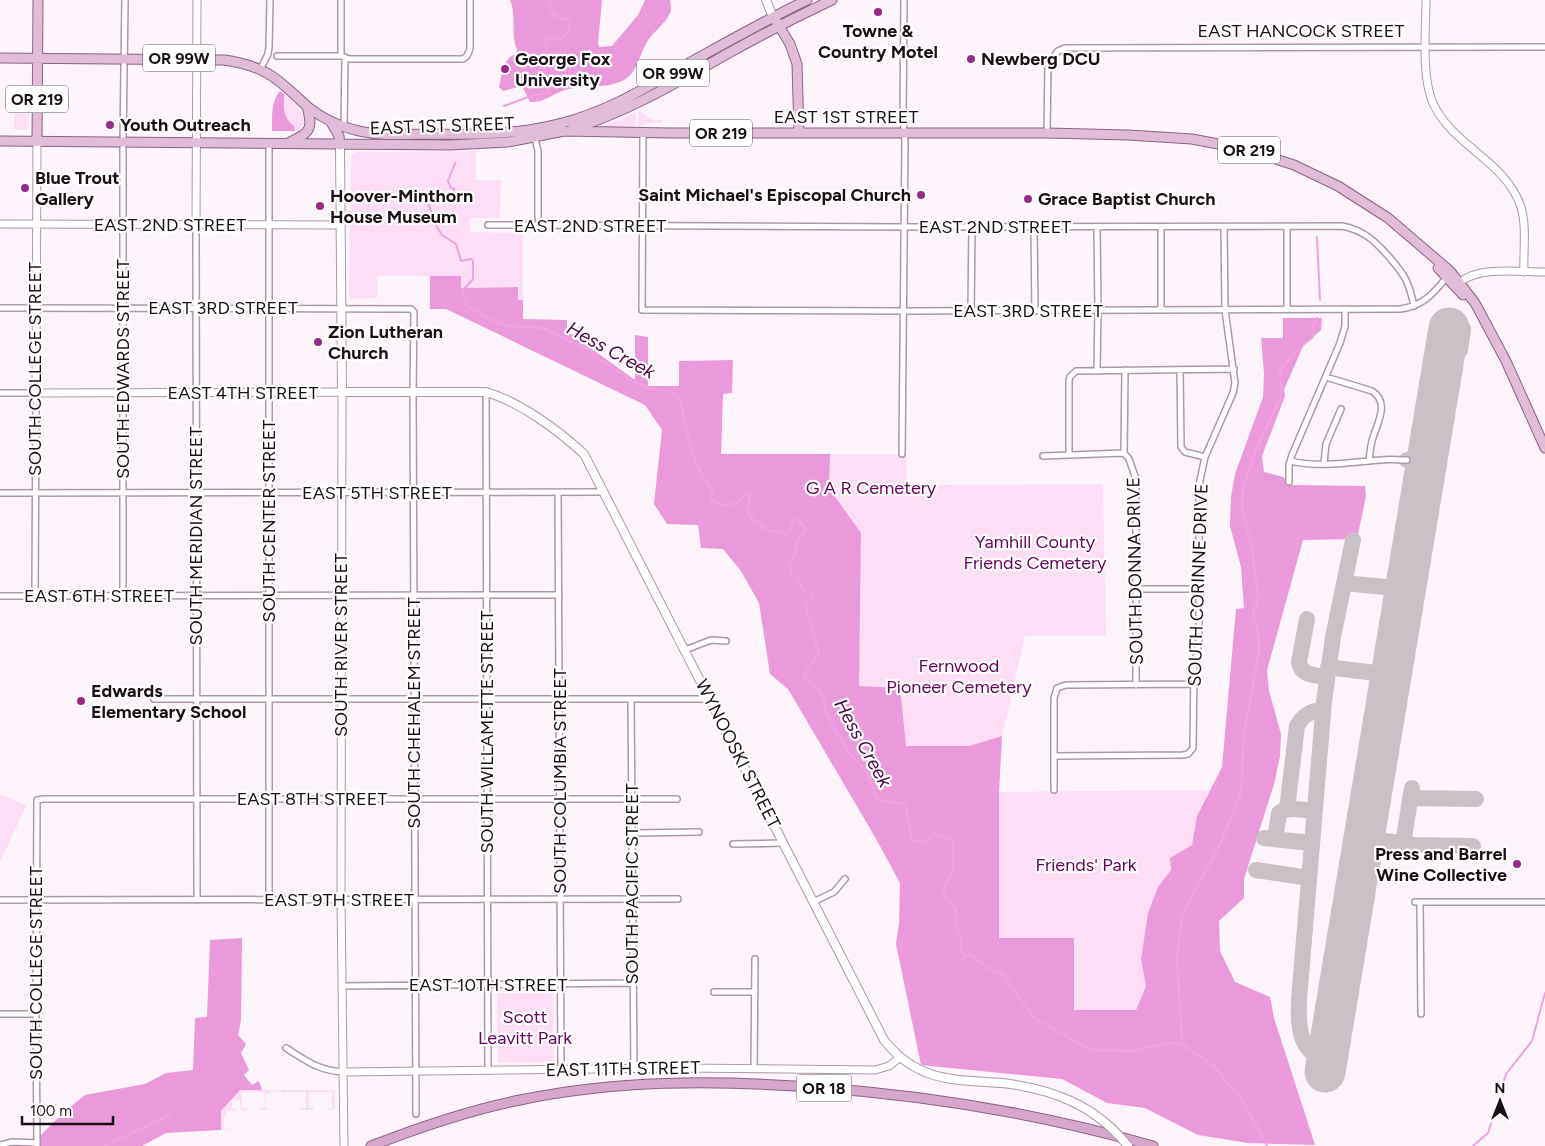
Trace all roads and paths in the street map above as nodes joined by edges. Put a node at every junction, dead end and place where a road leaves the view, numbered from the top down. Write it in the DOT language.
graph roads {
  1 [pos="38,0"];
  2 [pos="125,0"];
  3 [pos="197,0"];
  4 [pos="270,0"];
  5 [pos="341,0"];
  6 [pos="470,0"];
  7 [pos="766,0"];
  8 [pos="807,0"];
  9 [pos="832,0"];
  10 [pos="904,0"];
  11 [pos="1426,0"];
  12 [pos="774,16"];
  13 [pos="779,26"];
  14 [pos="1426,47"];
  15 [pos="1545,47"];
  16 [pos="277,56"];
  17 [pos="343,57"];
  18 [pos="0,58"];
  19 [pos="37,58"];
  20 [pos="124,58"];
  21 [pos="196,59"];
  22 [pos="260,70"];
  23 [pos="307,106"];
  24 [pos="331,122"];
  25 [pos="344,127"];
  26 [pos="564,131"];
  27 [pos="643,133"];
  28 [pos="799,133"];
  29 [pos="904,133"];
  30 [pos="381,134"];
  31 [pos="1047,134"];
  32 [pos="535,138"];
  33 [pos="0,141"];
  34 [pos="37,141"];
  35 [pos="123,142"];
  36 [pos="196,142"];
  37 [pos="269,143"];
  38 [pos="287,143"];
  39 [pos="340,145"];
  40 [pos="538,218"];
  41 [pos="0,224"];
  42 [pos="36,224"];
  43 [pos="123,224"];
  44 [pos="196,225"];
  45 [pos="269,225"];
  46 [pos="340,225"];
  47 [pos="488,225"];
  48 [pos="643,227"];
  49 [pos="904,227"];
  50 [pos="972,227"];
  51 [pos="1034,227"];
  52 [pos="1097,227"];
  53 [pos="1160,227"];
  54 [pos="1224,227"];
  55 [pos="1287,227"];
  56 [pos="1424,250"];
  57 [pos="1524,272"];
  58 [pos="1545,272"];
  59 [pos="1447,277"];
  60 [pos="1460,282"];
  61 [pos="1414,306"];
  62 [pos="0,308"];
  63 [pos="36,308"];
  64 [pos="123,308"];
  65 [pos="196,308"];
  66 [pos="269,308"];
  67 [pos="341,308"];
  68 [pos="1287,309"];
  69 [pos="1345,309"];
  70 [pos="1098,310"];
  71 [pos="1160,310"];
  72 [pos="1224,310"];
  73 [pos="971,311"];
  74 [pos="1035,311"];
  75 [pos="414,312"];
  76 [pos="903,312"];
  77 [pos="1481,315"];
  78 [pos="1234,369"];
  79 [pos="1097,370"];
  80 [pos="1125,370"];
  81 [pos="1180,370"];
  82 [pos="1326,377"];
  83 [pos="342,392"];
  84 [pos="413,392"];
  85 [pos="486,392"];
  86 [pos="0,393"];
  87 [pos="36,393"];
  88 [pos="123,393"];
  89 [pos="196,393"];
  90 [pos="269,393"];
  91 [pos="1341,409"];
  92 [pos="1545,448"];
  93 [pos="902,454"];
  94 [pos="1124,454"];
  95 [pos="1069,455"];
  96 [pos="1043,456"];
  97 [pos="1205,457"];
  98 [pos="1407,460"];
  99 [pos="1291,461"];
  100 [pos="1369,461"];
  101 [pos="1324,463"];
  102 [pos="1289,482"];
  103 [pos="603,492"];
  104 [pos="0,493"];
  105 [pos="35,493"];
  106 [pos="123,493"];
  107 [pos="196,493"];
  108 [pos="269,493"];
  109 [pos="341,493"];
  110 [pos="414,493"];
  111 [pos="486,493"];
  112 [pos="558,493"];
  113 [pos="1137,589"];
  114 [pos="1199,589"];
  115 [pos="486,595"];
  116 [pos="559,595"];
  117 [pos="0,596"];
  118 [pos="35,596"];
  119 [pos="123,596"];
  120 [pos="196,596"];
  121 [pos="269,596"];
  122 [pos="341,596"];
  123 [pos="414,596"];
  124 [pos="726,641"];
  125 [pos="685,650"];
  126 [pos="1194,684"];
  127 [pos="1136,685"];
  128 [pos="154,699"];
  129 [pos="196,699"];
  130 [pos="269,699"];
  131 [pos="342,699"];
  132 [pos="414,699"];
  133 [pos="486,699"];
  134 [pos="559,699"];
  135 [pos="631,699"];
  136 [pos="710,699"];
  137 [pos="1054,756"];
  138 [pos="1054,790"];
  139 [pos="196,799"];
  140 [pos="269,799"];
  141 [pos="342,799"];
  142 [pos="414,799"];
  143 [pos="487,799"];
  144 [pos="560,799"];
  145 [pos="632,799"];
  146 [pos="677,799"];
  147 [pos="37,800"];
  148 [pos="699,832"];
  149 [pos="632,833"];
  150 [pos="783,843"];
  151 [pos="733,844"];
  152 [pos="845,879"];
  153 [pos="678,899"];
  154 [pos="0,900"];
  155 [pos="36,900"];
  156 [pos="196,900"];
  157 [pos="269,900"];
  158 [pos="341,900"];
  159 [pos="415,900"];
  160 [pos="487,900"];
  161 [pos="560,900"];
  162 [pos="632,900"];
  163 [pos="813,902"];
  164 [pos="1545,902"];
  165 [pos="755,959"];
  166 [pos="561,984"];
  167 [pos="633,984"];
  168 [pos="415,985"];
  169 [pos="488,985"];
  170 [pos="342,986"];
  171 [pos="714,992"];
  172 [pos="754,992"];
  173 [pos="0,1014"];
  174 [pos="36,1014"];
  175 [pos="1421,1014"];
  176 [pos="286,1048"];
  177 [pos="899,1058"];
  178 [pos="754,1068"];
  179 [pos="634,1069"];
  180 [pos="561,1070"];
  181 [pos="415,1071"];
  182 [pos="488,1071"];
  183 [pos="343,1072"];
  184 [pos="416,1114"];
  185 [pos="37,1144"];
  186 [pos="0,1145"];
  187 [pos="344,1146"];
  188 [pos="372,1146"];
  189 [pos="1128,1146"];
  190 [pos="1152,1146"];
  1 -- 19 [label="main road, OR 219"];
  2 -- 20 [label="street, SOUTH EDWARDS STREET"];
  3 -- 21 [label="street, SOUTH MERIDIAN STREET"];
  4 -- 22 [label="street"];
  5 -- 17 [label="street"];
  6 -- 17 [label="street"];
  7 -- 12 [label="main road"];
  8 -- 12 [label="main road, OR 99W"];
  9 -- 13 [label="main road, OR 99W"];
  10 -- 29 [label="street"];
  11 -- 14 [label="street"];
  12 -- 13 [label="main road"];
  12 -- 30 [label="main road, EAST 1ST STREET / OR 99W"];
  13 -- 26 [label="main road, OR 99W"];
  13 -- 28 [label="main road"];
  14 -- 15 [label="street, EAST HANCOCK STREET"];
  14 -- 31 [label="street, EAST HANCOCK STREET"];
  14 -- 57 [label="street"];
  16 -- 17 [label="street"];
  17 -- 25 [label="street"];
  18 -- 19 [label="main road, OR 99W"];
  19 -- 20 [label="main road, OR 99W"];
  19 -- 34 [label="main road, OR 219"];
  20 -- 21 [label="main road, OR 99W"];
  20 -- 35 [label="street, SOUTH EDWARDS STREET"];
  21 -- 22 [label="main road, OR 99W"];
  21 -- 36 [label="street, SOUTH MERIDIAN STREET"];
  22 -- 23 [label="main road, OR 99W"];
  23 -- 24 [label="main road, EAST 1ST STREET / OR 99W"];
  23 -- 38 [label="main road"];
  24 -- 25 [label="main road, EAST 1ST STREET / OR 99W"];
  24 -- 39 [label="main road"];
  25 -- 30 [label="main road, EAST 1ST STREET / OR 99W"];
  26 -- 27 [label="main road, EAST 1ST STREET / OR 219"];
  26 -- 32 [label="main road, EAST 1ST STREET / OR 99W"];
  27 -- 28 [label="main road, EAST 1ST STREET / OR 219"];
  27 -- 48 [label="street"];
  28 -- 29 [label="main road, EAST 1ST STREET / OR 219"];
  29 -- 31 [label="main road, EAST 1ST STREET / OR 219"];
  29 -- 49 [label="street"];
  30 -- 39 [label="main road"];
  31 -- 56 [label="main road, EAST 1ST STREET / OR 219"];
  32 -- 39 [label="main road, EAST 1ST STREET / OR 99W"];
  32 -- 40 [label="street"];
  33 -- 34 [label="main road, EAST 1ST STREET / OR 99W"];
  34 -- 35 [label="main road, EAST 1ST STREET / OR 99W"];
  34 -- 42 [label="street, SOUTH COLLEGE STREET"];
  35 -- 36 [label="main road, EAST 1ST STREET / OR 99W"];
  35 -- 43 [label="street, SOUTH EDWARDS STREET"];
  36 -- 37 [label="main road, EAST 1ST STREET / OR 99W"];
  36 -- 44 [label="street, SOUTH MERIDIAN STREET"];
  37 -- 38 [label="main road, EAST 1ST STREET / OR 99W"];
  37 -- 45 [label="street, SOUTH CENTER STREET"];
  38 -- 39 [label="main road, EAST 1ST STREET / OR 99W"];
  39 -- 46 [label="main road, SOUTH RIVER STREET"];
  41 -- 42 [label="street, EAST 2ND STREET"];
  42 -- 43 [label="street, EAST 2ND STREET"];
  42 -- 63 [label="street, SOUTH COLLEGE STREET"];
  43 -- 44 [label="street, EAST 2ND STREET"];
  43 -- 64 [label="street, SOUTH EDWARDS STREET"];
  44 -- 45 [label="street, EAST 2ND STREET"];
  44 -- 65 [label="street, SOUTH MERIDIAN STREET"];
  45 -- 46 [label="street, EAST 2ND STREET"];
  45 -- 66 [label="street, SOUTH CENTER STREET"];
  46 -- 67 [label="main road, SOUTH RIVER STREET"];
  47 -- 48 [label="street, EAST 2ND STREET"];
  48 -- 49 [label="street, EAST 2ND STREET"];
  48 -- 76 [label="street, EAST 3RD STREET"];
  49 -- 50 [label="street, EAST 2ND STREET"];
  49 -- 76 [label="street"];
  50 -- 51 [label="street, EAST 2ND STREET"];
  50 -- 73 [label="street"];
  51 -- 52 [label="street, EAST 2ND STREET"];
  51 -- 74 [label="street"];
  52 -- 53 [label="street, EAST 2ND STREET"];
  52 -- 70 [label="street"];
  53 -- 54 [label="street, EAST 2ND STREET"];
  53 -- 71 [label="street"];
  54 -- 55 [label="street, EAST 2ND STREET"];
  54 -- 72 [label="street, SOUTH CORINNE DRIVE"];
  55 -- 61 [label="street, EAST 2ND STREET"];
  55 -- 68 [label="street"];
  56 -- 59 [label="main road, EAST 1ST STREET / OR 219"];
  56 -- 60 [label="main road, EAST 1ST STREET / OR 219"];
  57 -- 58 [label="street"];
  57 -- 60 [label="street"];
  59 -- 61 [label="street"];
  59 -- 77 [label="main road, EAST 1ST STREET / OR 219"];
  60 -- 77 [label="main road, EAST 1ST STREET / OR 219"];
  61 -- 69 [label="street, EAST 3RD STREET"];
  62 -- 63 [label="street, EAST 3RD STREET"];
  63 -- 64 [label="street, EAST 3RD STREET"];
  63 -- 87 [label="street, SOUTH COLLEGE STREET"];
  64 -- 65 [label="street, EAST 3RD STREET"];
  64 -- 88 [label="street, SOUTH EDWARDS STREET"];
  65 -- 66 [label="street, EAST 3RD STREET"];
  65 -- 89 [label="street, SOUTH MERIDIAN STREET"];
  66 -- 67 [label="street, EAST 3RD STREET"];
  66 -- 90 [label="street, SOUTH CENTER STREET"];
  67 -- 75 [label="street, EAST 3RD STREET"];
  67 -- 83 [label="main road, SOUTH RIVER STREET"];
  68 -- 69 [label="street, EAST 3RD STREET"];
  68 -- 72 [label="street, EAST 3RD STREET"];
  69 -- 82 [label="street"];
  70 -- 71 [label="street, EAST 3RD STREET"];
  70 -- 74 [label="street, EAST 3RD STREET"];
  70 -- 79 [label="street"];
  71 -- 72 [label="street, EAST 3RD STREET"];
  72 -- 78 [label="street, SOUTH CORINNE DRIVE"];
  73 -- 74 [label="street, EAST 3RD STREET"];
  73 -- 76 [label="street, EAST 3RD STREET"];
  75 -- 84 [label="street, SOUTH CHEHALEM STREET"];
  76 -- 93 [label="street"];
  77 -- 92 [label="main road, OR 219"];
  78 -- 81 [label="street"];
  78 -- 97 [label="street, SOUTH CORINNE DRIVE"];
  79 -- 80 [label="street"];
  79 -- 95 [label="street"];
  80 -- 81 [label="street"];
  80 -- 94 [label="street, SOUTH DONNA DRIVE"];
  81 -- 97 [label="street"];
  82 -- 99 [label="street"];
  82 -- 100 [label="street"];
  83 -- 84 [label="main road, EAST 4TH STREET"];
  83 -- 90 [label="street, EAST 4TH STREET"];
  83 -- 109 [label="street, SOUTH RIVER STREET"];
  84 -- 85 [label="main road, EAST 4TH STREET"];
  84 -- 110 [label="street, SOUTH CHEHALEM STREET"];
  85 -- 103 [label="main road, WYNOOSKI STREET"];
  85 -- 111 [label="street, SOUTH WILLAMETTE STREET"];
  86 -- 87 [label="street, EAST 4TH STREET"];
  87 -- 88 [label="street, EAST 4TH STREET"];
  87 -- 105 [label="street, SOUTH COLLEGE STREET"];
  88 -- 89 [label="street, EAST 4TH STREET"];
  88 -- 106 [label="street, SOUTH EDWARDS STREET"];
  89 -- 90 [label="street, EAST 4TH STREET"];
  89 -- 107 [label="street, SOUTH MERIDIAN STREET"];
  90 -- 108 [label="street, SOUTH CENTER STREET"];
  91 -- 101 [label="street"];
  94 -- 95 [label="street"];
  94 -- 113 [label="street, SOUTH DONNA DRIVE"];
  95 -- 96 [label="street"];
  97 -- 114 [label="street, SOUTH CORINNE DRIVE"];
  98 -- 100 [label="street"];
  99 -- 101 [label="street"];
  99 -- 102 [label="street"];
  100 -- 101 [label="street"];
  103 -- 112 [label="street, EAST 5TH STREET"];
  103 -- 125 [label="main road, WYNOOSKI STREET"];
  104 -- 105 [label="street, EAST 5TH STREET"];
  105 -- 106 [label="street, EAST 5TH STREET"];
  105 -- 118 [label="street, SOUTH COLLEGE STREET"];
  106 -- 107 [label="street, EAST 5TH STREET"];
  106 -- 119 [label="street, SOUTH EDWARDS STREET"];
  107 -- 108 [label="street, EAST 5TH STREET"];
  107 -- 120 [label="street, SOUTH MERIDIAN STREET"];
  108 -- 109 [label="street, EAST 5TH STREET"];
  108 -- 121 [label="street, SOUTH CENTER STREET"];
  109 -- 110 [label="street, EAST 5TH STREET"];
  109 -- 122 [label="street, SOUTH RIVER STREET"];
  110 -- 111 [label="street, EAST 5TH STREET"];
  110 -- 123 [label="street, SOUTH CHEHALEM STREET"];
  111 -- 112 [label="street, EAST 5TH STREET"];
  111 -- 115 [label="street, SOUTH WILLAMETTE STREET"];
  112 -- 116 [label="street, SOUTH COLUMBIA STREET"];
  113 -- 114 [label="street"];
  113 -- 127 [label="street, SOUTH DONNA DRIVE"];
  114 -- 126 [label="street, SOUTH CORINNE DRIVE"];
  115 -- 116 [label="street, EAST 6TH STREET"];
  115 -- 123 [label="street, EAST 6TH STREET"];
  115 -- 133 [label="street, SOUTH WILLAMETTE STREET"];
  116 -- 134 [label="street, SOUTH COLUMBIA STREET"];
  117 -- 118 [label="street, EAST 6TH STREET"];
  118 -- 119 [label="street, EAST 6TH STREET"];
  119 -- 120 [label="street, EAST 6TH STREET"];
  120 -- 121 [label="street, EAST 6TH STREET"];
  120 -- 129 [label="street, SOUTH MERIDIAN STREET"];
  121 -- 122 [label="street, EAST 6TH STREET"];
  121 -- 130 [label="street, SOUTH CENTER STREET"];
  122 -- 123 [label="street, EAST 6TH STREET"];
  122 -- 131 [label="street, SOUTH RIVER STREET"];
  123 -- 132 [label="street, SOUTH CHEHALEM STREET"];
  124 -- 125 [label="street"];
  125 -- 136 [label="main road, WYNOOSKI STREET"];
  126 -- 127 [label="street"];
  126 -- 137 [label="street, SOUTH CORINNE DRIVE"];
  127 -- 137 [label="street"];
  128 -- 129 [label="street"];
  129 -- 130 [label="street"];
  129 -- 139 [label="street, SOUTH MERIDIAN STREET"];
  130 -- 131 [label="street"];
  130 -- 140 [label="street, SOUTH CENTER STREET"];
  131 -- 132 [label="street"];
  131 -- 141 [label="street, SOUTH RIVER STREET"];
  132 -- 133 [label="street"];
  132 -- 142 [label="street, SOUTH CHEHALEM STREET"];
  133 -- 134 [label="street"];
  133 -- 143 [label="street, SOUTH WILLAMETTE STREET"];
  134 -- 135 [label="street"];
  134 -- 144 [label="street, SOUTH COLUMBIA STREET"];
  135 -- 136 [label="street"];
  135 -- 145 [label="street, SOUTH PACIFIC STREET"];
  136 -- 150 [label="main road, WYNOOSKI STREET"];
  137 -- 138 [label="street"];
  139 -- 140 [label="street, EAST 8TH STREET"];
  139 -- 147 [label="street, EAST 8TH STREET"];
  139 -- 156 [label="street, SOUTH MERIDIAN STREET"];
  140 -- 141 [label="street, EAST 8TH STREET"];
  140 -- 157 [label="street, SOUTH CENTER STREET"];
  141 -- 142 [label="street, EAST 8TH STREET"];
  141 -- 158 [label="street, SOUTH RIVER STREET"];
  142 -- 143 [label="street, EAST 8TH STREET"];
  142 -- 159 [label="street, SOUTH CHEHALEM STREET"];
  143 -- 144 [label="street, EAST 8TH STREET"];
  143 -- 160 [label="street, SOUTH WILLAMETTE STREET"];
  144 -- 145 [label="street, EAST 8TH STREET"];
  144 -- 161 [label="street, SOUTH COLUMBIA STREET"];
  145 -- 146 [label="street, EAST 8TH STREET"];
  145 -- 149 [label="street, SOUTH PACIFIC STREET"];
  147 -- 155 [label="street, SOUTH COLLEGE STREET"];
  148 -- 149 [label="street"];
  149 -- 162 [label="street, SOUTH PACIFIC STREET"];
  150 -- 151 [label="street"];
  150 -- 163 [label="main road, WYNOOSKI STREET"];
  152 -- 163 [label="street"];
  153 -- 162 [label="street, EAST 9TH STREET"];
  154 -- 155 [label="street, EAST 9TH STREET"];
  155 -- 156 [label="street, EAST 9TH STREET"];
  155 -- 174 [label="street, SOUTH COLLEGE STREET"];
  156 -- 157 [label="street, EAST 9TH STREET"];
  157 -- 158 [label="street, EAST 9TH STREET"];
  158 -- 159 [label="street, EAST 9TH STREET"];
  158 -- 170 [label="street, SOUTH RIVER STREET"];
  159 -- 160 [label="street, EAST 9TH STREET"];
  159 -- 168 [label="street, SOUTH CHEHALEM STREET"];
  160 -- 161 [label="street, EAST 9TH STREET"];
  160 -- 169 [label="street, SOUTH WILLAMETTE STREET"];
  161 -- 162 [label="street, EAST 9TH STREET"];
  161 -- 166 [label="street, SOUTH COLUMBIA STREET"];
  162 -- 167 [label="street, SOUTH PACIFIC STREET"];
  163 -- 177 [label="main road, WYNOOSKI STREET"];
  164 -- 175 [label="street"];
  165 -- 172 [label="street"];
  166 -- 167 [label="street, EAST 10TH STREET"];
  166 -- 169 [label="street, EAST 10TH STREET"];
  166 -- 180 [label="street, SOUTH COLUMBIA STREET"];
  167 -- 179 [label="street, SOUTH PACIFIC STREET"];
  168 -- 169 [label="street, EAST 10TH STREET"];
  168 -- 170 [label="street, EAST 10TH STREET"];
  168 -- 181 [label="street, SOUTH CHEHALEM STREET"];
  169 -- 182 [label="street, SOUTH WILLAMETTE STREET"];
  170 -- 183 [label="street, SOUTH RIVER STREET"];
  171 -- 172 [label="street"];
  172 -- 178 [label="street"];
  173 -- 174 [label="street"];
  174 -- 185 [label="street, SOUTH COLLEGE STREET"];
  176 -- 183 [label="street"];
  177 -- 178 [label="street, EAST 11TH STREET"];
  177 -- 189 [label="main road, WYNOOSKI STREET, bridge"];
  178 -- 179 [label="street, EAST 11TH STREET"];
  179 -- 180 [label="street, EAST 11TH STREET"];
  180 -- 182 [label="street, EAST 11TH STREET"];
  181 -- 182 [label="street, EAST 11TH STREET"];
  181 -- 183 [label="street, EAST 11TH STREET"];
  181 -- 184 [label="street, SOUTH CHEHALEM STREET"];
  183 -- 187 [label="street, SOUTH RIVER STREET"];
  185 -- 186 [label="street"];
  188 -- 190 [label="highway, OR 18"];
}
